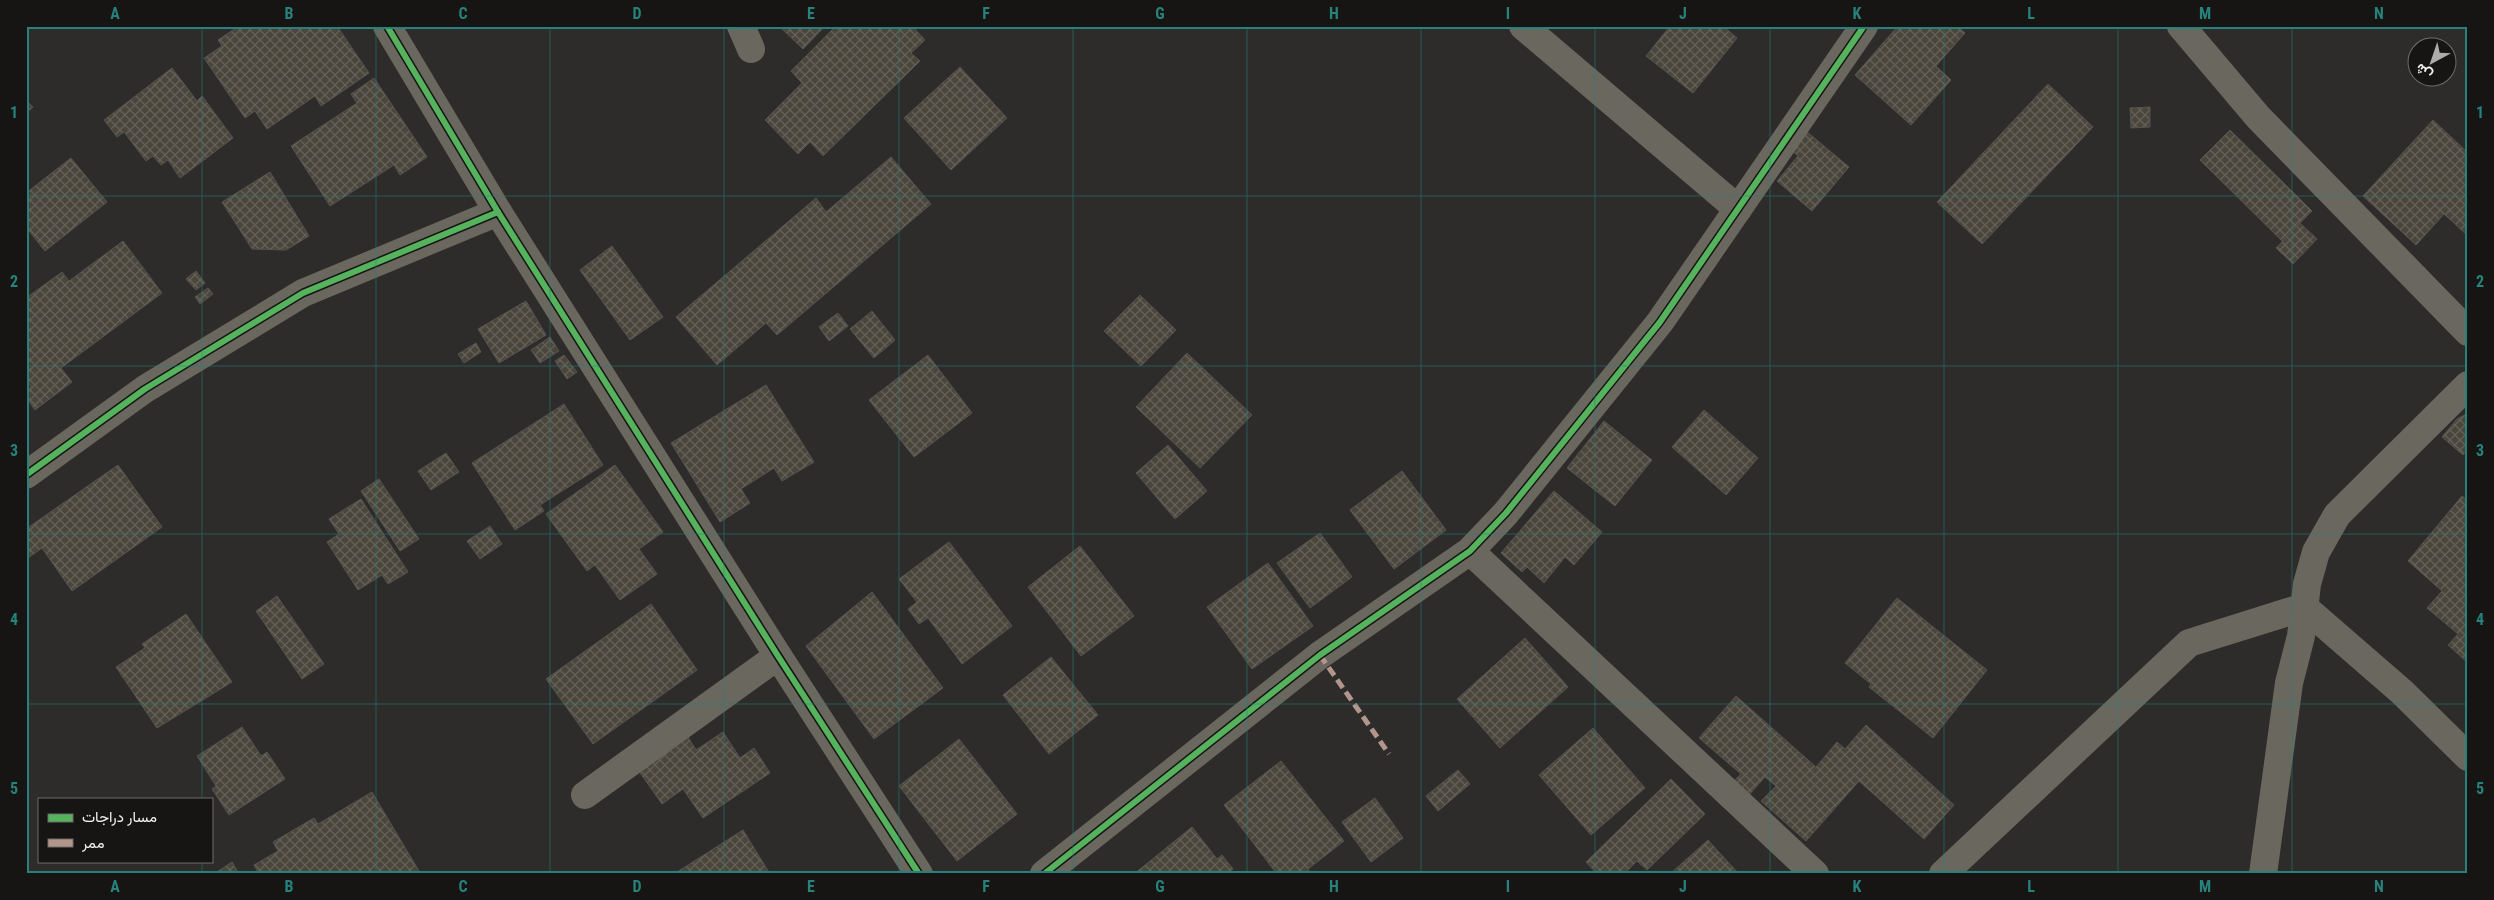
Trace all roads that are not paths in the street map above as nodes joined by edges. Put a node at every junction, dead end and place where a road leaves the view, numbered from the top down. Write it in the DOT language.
graph roads {
  1 [pos="387,26"];
  2 [pos="1523,26"];
  3 [pos="1864,26"];
  4 [pos="2181,26"];
  5 [pos="1738,209"];
  6 [pos="498,212"];
  7 [pos="2468,332"];
  8 [pos="2468,385"];
  9 [pos="26,475"];
  10 [pos="1470,551"];
  11 [pos="2304,608"];
  12 [pos="778,656"];
  13 [pos="2468,757"];
  14 [pos="585,795"];
  15 [pos="919,874"];
  16 [pos="1044,874"];
  17 [pos="1815,874"];
  18 [pos="1943,874"];
  19 [pos="2263,874"];
  1 -- 6 [label="street"];
  2 -- 5 [label="street"];
  3 -- 5 [label="street"];
  4 -- 7 [label="street"];
  5 -- 10 [label="street"];
  6 -- 9 [label="street"];
  6 -- 12 [label="street"];
  8 -- 11 [label="street"];
  10 -- 16 [label="street"];
  10 -- 17 [label="street"];
  11 -- 13 [label="street"];
  11 -- 18 [label="street"];
  11 -- 19 [label="street"];
  12 -- 14 [label="street"];
  12 -- 15 [label="street"];
}
